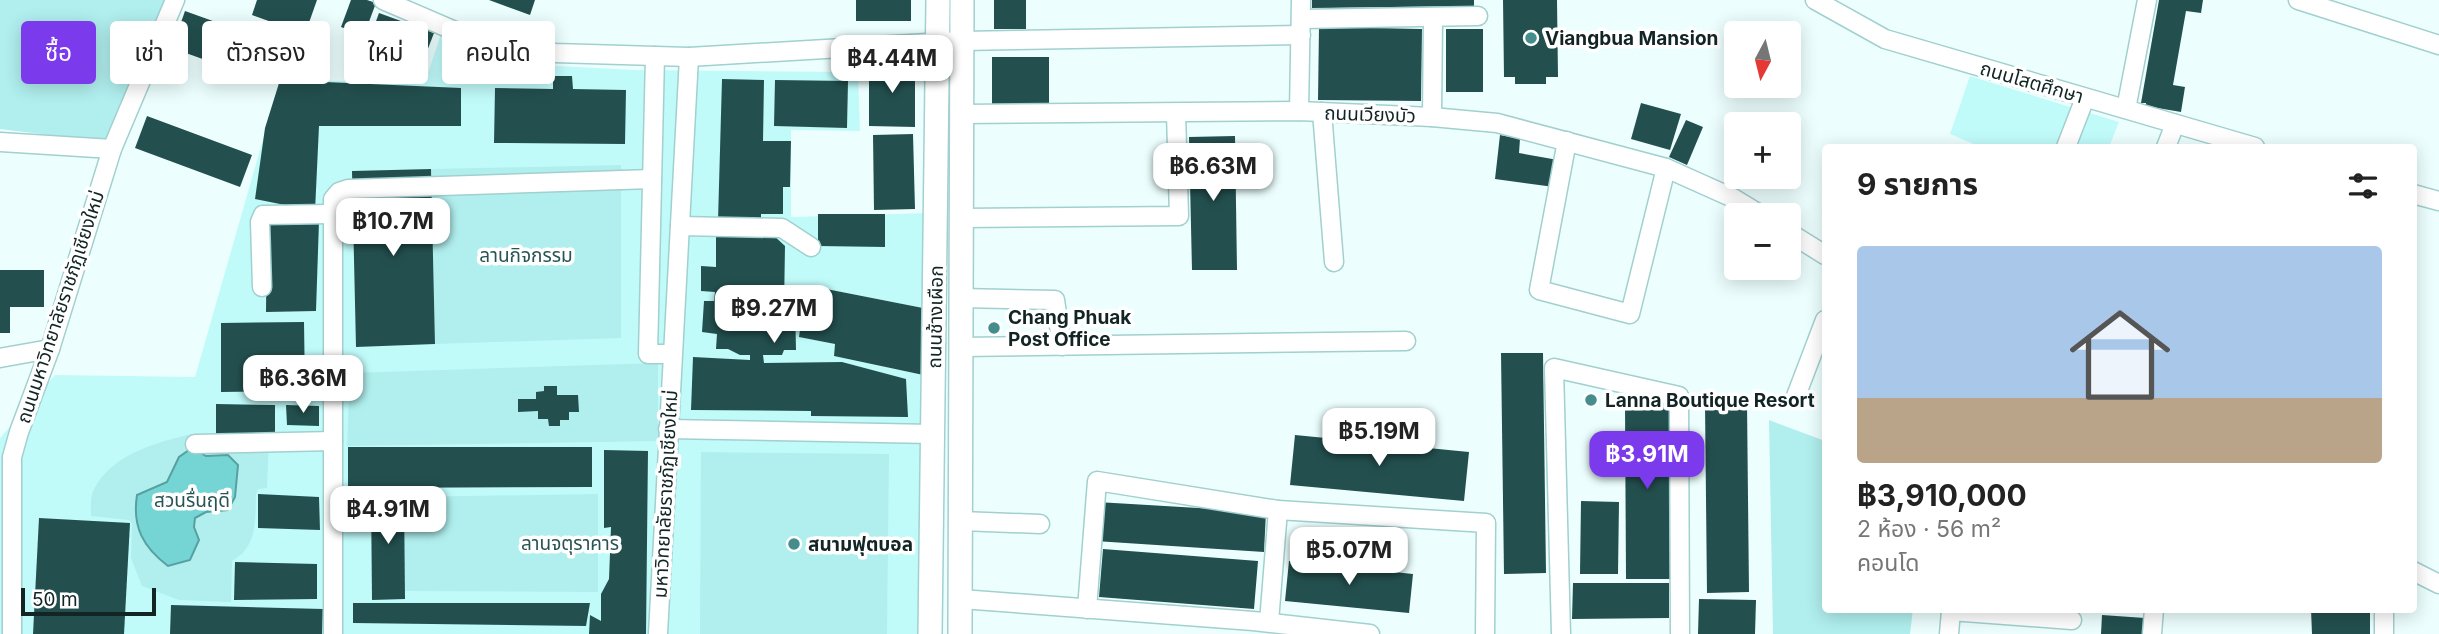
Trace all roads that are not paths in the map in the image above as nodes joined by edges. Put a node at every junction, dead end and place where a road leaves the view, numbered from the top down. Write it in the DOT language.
graph roads {
  1 [pos="175,0"];
  2 [pos="383,0"];
  3 [pos="938,0"];
  4 [pos="962,0"];
  5 [pos="1301,0"];
  6 [pos="1815,0"];
  7 [pos="2147,0"];
  8 [pos="2298,0"];
  9 [pos="1478,16"];
  10 [pos="1433,17"];
  11 [pos="1301,27"];
  12 [pos="961,41"];
  13 [pos="938,43"];
  14 [pos="2439,45"];
  15 [pos="655,56"];
  16 [pos="689,57"];
  17 [pos="2085,98"];
  18 [pos="2126,109"];
  19 [pos="1299,111"];
  20 [pos="1322,112"];
  21 [pos="1176,113"];
  22 [pos="962,114"];
  23 [pos="1432,117"];
  24 [pos="2175,124"];
  25 [pos="1567,141"];
  26 [pos="0,142"];
  27 [pos="2067,144"];
  28 [pos="2167,144"];
  29 [pos="2245,144"];
  30 [pos="112,149"];
  31 [pos="1666,168"];
  32 [pos="652,179"];
  33 [pos="2417,195"];
  34 [pos="2439,201"];
  35 [pos="1741,203"];
  36 [pos="331,214"];
  37 [pos="962,218"];
  38 [pos="680,226"];
  39 [pos="1801,240"];
  40 [pos="811,247"];
  41 [pos="1822,253"];
  42 [pos="1334,262"];
  43 [pos="262,287"];
  44 [pos="961,298"];
  45 [pos="1822,328"];
  46 [pos="1406,341"];
  47 [pos="1062,346"];
  48 [pos="961,347"];
  49 [pos="50,349"];
  50 [pos="672,354"];
  51 [pos="0,358"];
  52 [pos="1796,396"];
  53 [pos="668,429"];
  54 [pos="933,433"];
  55 [pos="333,441"];
  56 [pos="195,444"];
  57 [pos="6,459"];
  58 [pos="1278,510"];
  59 [pos="961,521"];
  60 [pos="1040,523"];
  61 [pos="2417,573"];
  62 [pos="2439,584"];
  63 [pos="961,599"];
  64 [pos="1087,608"];
  65 [pos="1951,613"];
  66 [pos="1975,613"];
  67 [pos="2154,613"];
  68 [pos="2384,613"];
  69 [pos="2072,621"];
  70 [pos="1257,626"];
  71 [pos="12,634"];
  72 [pos="333,634"];
  73 [pos="658,634"];
  74 [pos="930,634"];
  75 [pos="960,634"];
  76 [pos="1370,634"];
  77 [pos="1485,634"];
  78 [pos="1561,634"];
  79 [pos="1680,634"];
  80 [pos="1949,634"];
  81 [pos="2152,634"];
  82 [pos="2384,634"];
  1 -- 30 [label="street, ถนนมหาวิทยาลัยราชภัฏเชียงใหม่"];
  2 -- 15 [label="street"];
  3 -- 13 [label="main road, ถนนช้างเผือก"];
  4 -- 12 [label="main road, ถนนช้างเผือก"];
  5 -- 11 [label="street"];
  6 -- 17 [label="street, ถนนโสตศึกษา"];
  7 -- 18 [label="street"];
  8 -- 14 [label="street"];
  9 -- 10 [label="street"];
  10 -- 11 [label="street"];
  10 -- 23 [label="street"];
  11 -- 12 [label="street"];
  11 -- 19 [label="street"];
  12 -- 13 [label="street"];
  12 -- 22 [label="main road, ถนนช้างเผือก"];
  13 -- 16 [label="street"];
  13 -- 54 [label="main road, ถนนช้างเผือก"];
  15 -- 16 [label="street"];
  15 -- 32 [label="street"];
  16 -- 38 [label="street, มหาวิทยาลัยราชภัฏเชียงใหม่"];
  17 -- 18 [label="street, ถนนโสตศึกษา"];
  17 -- 27 [label="street"];
  18 -- 24 [label="street, ถนนโสตศึกษา"];
  19 -- 20 [label="street, ถนนเวียงบัว"];
  19 -- 21 [label="street, ถนนเวียงบัว"];
  20 -- 23 [label="street, ถนนเวียงบัว"];
  20 -- 42 [label="street"];
  21 -- 22 [label="street, ถนนเวียงบัว"];
  21 -- 37 [label="street"];
  22 -- 37 [label="main road, ถนนช้างเผือก"];
  23 -- 25 [label="street, ถนนเวียงบัว"];
  24 -- 28 [label="street"];
  24 -- 29 [label="street, ถนนโสตศึกษา"];
  25 -- 31 [label="street, ถนนเวียงบัว"];
  25 -- 31 [label="street"];
  26 -- 30 [label="street"];
  30 -- 49 [label="street, ถนนมหาวิทยาลัยราชภัฏเชียงใหม่"];
  31 -- 35 [label="street, ถนนเวียงบัว"];
  32 -- 36 [label="street"];
  32 -- 50 [label="street"];
  33 -- 34 [label="street"];
  36 -- 43 [label="street"];
  36 -- 55 [label="street"];
  37 -- 44 [label="main road, ถนนช้างเผือก"];
  38 -- 40 [label="street"];
  38 -- 50 [label="street, มหาวิทยาลัยราชภัฏเชียงใหม่"];
  39 -- 41 [label="street"];
  44 -- 47 [label="street"];
  44 -- 48 [label="main road, ถนนช้างเผือก"];
  45 -- 52 [label="street"];
  46 -- 47 [label="street"];
  47 -- 48 [label="street"];
  48 -- 59 [label="main road, ถนนช้างเผือก"];
  49 -- 51 [label="street"];
  49 -- 57 [label="street, ถนนมหาวิทยาลัยราชภัฏเชียงใหม่"];
  50 -- 53 [label="street, มหาวิทยาลัยราชภัฏเชียงใหม่"];
  53 -- 54 [label="street"];
  53 -- 73 [label="street, มหาวิทยาลัยราชภัฏเชียงใหม่"];
  54 -- 74 [label="main road, ถนนช้างเผือก"];
  55 -- 56 [label="street"];
  55 -- 72 [label="street"];
  57 -- 71 [label="street, ถนนมหาวิทยาลัยราชภัฏเชียงใหม่"];
  58 -- 64 [label="street"];
  58 -- 70 [label="street"];
  58 -- 77 [label="street"];
  59 -- 60 [label="street"];
  59 -- 63 [label="main road, ถนนช้างเผือก"];
  61 -- 62 [label="street"];
  63 -- 64 [label="street"];
  63 -- 75 [label="main road, ถนนช้างเผือก"];
  64 -- 70 [label="street"];
  65 -- 80 [label="street"];
  66 -- 69 [label="street"];
  67 -- 81 [label="street"];
  68 -- 82 [label="street"];
  70 -- 76 [label="street"];
  78 -- 79 [label="street"];
}
